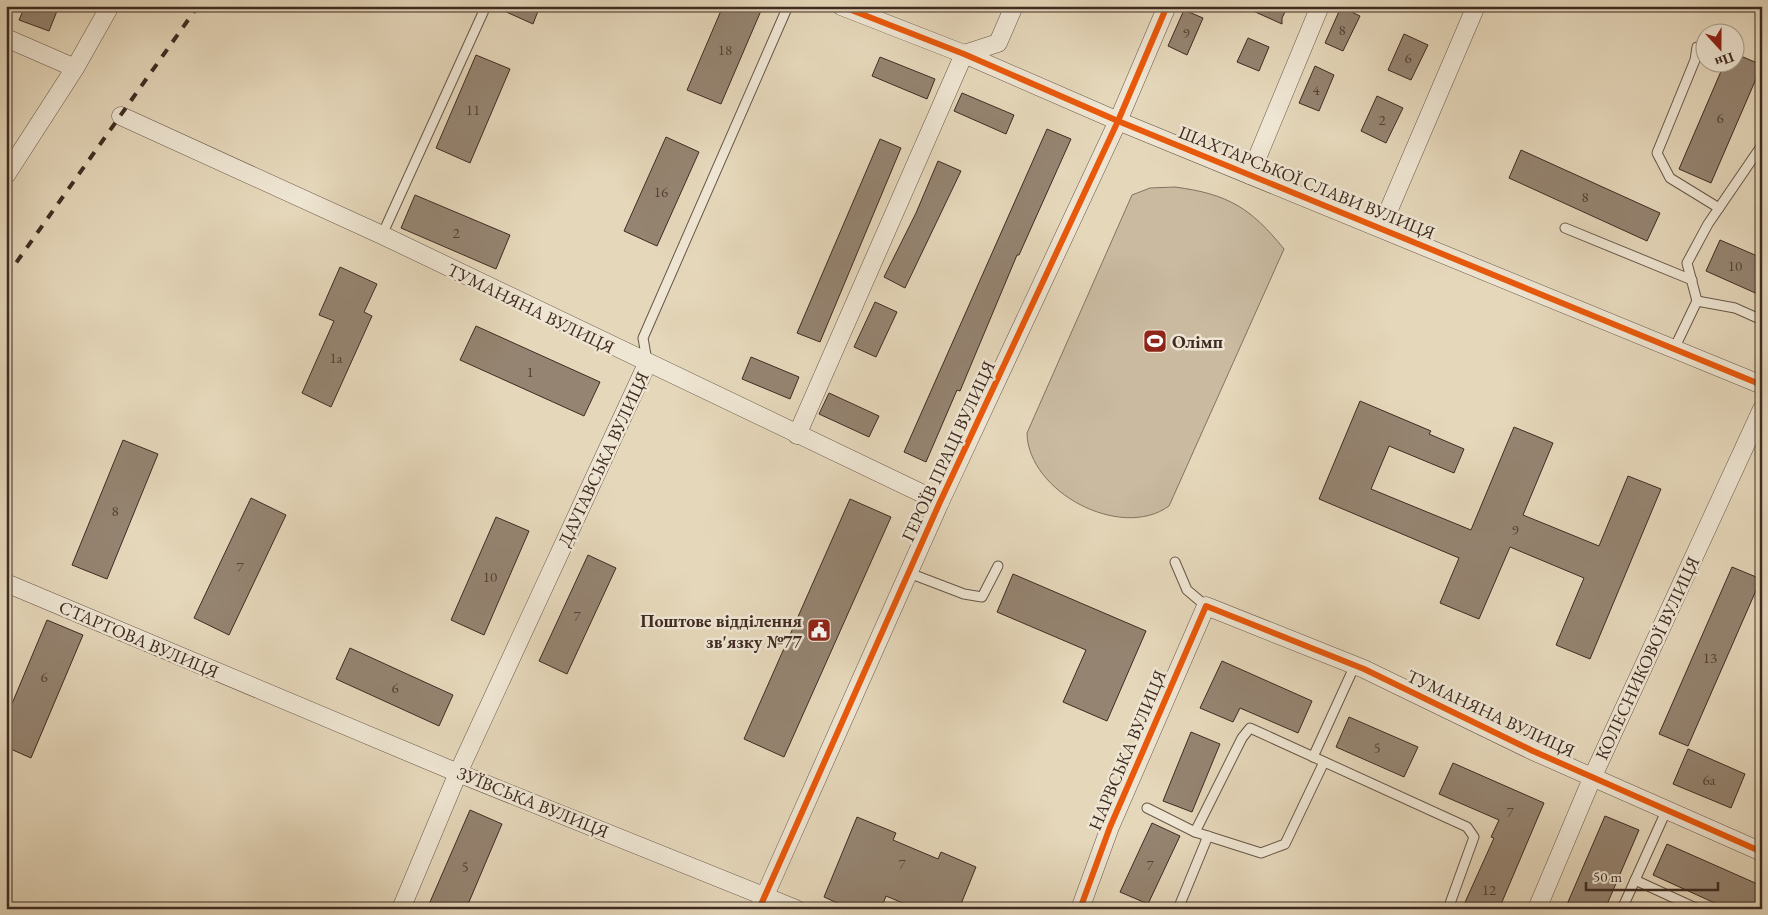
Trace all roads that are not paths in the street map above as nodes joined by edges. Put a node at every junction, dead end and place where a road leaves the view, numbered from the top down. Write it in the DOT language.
graph roads {
  1 [pos="110,6"];
  2 [pos="486,6"];
  3 [pos="788,6"];
  4 [pos="841,6"];
  5 [pos="1014,6"];
  6 [pos="1167,6"];
  7 [pos="1320,6"];
  8 [pos="1476,6"];
  9 [pos="6,38"];
  10 [pos="964,54"];
  11 [pos="1696,54"];
  12 [pos="75,68"];
  13 [pos="121,116"];
  14 [pos="1118,121"];
  15 [pos="1762,145"];
  16 [pos="6,175"];
  17 [pos="1250,175"];
  18 [pos="1719,208"];
  19 [pos="1381,228"];
  20 [pos="1565,228"];
  21 [pos="382,235"];
  22 [pos="1692,280"];
  23 [pos="1697,301"];
  24 [pos="1762,320"];
  25 [pos="1674,349"];
  26 [pos="647,364"];
  27 [pos="1762,385"];
  28 [pos="1762,409"];
  29 [pos="797,435"];
  30 [pos="940,502"];
  31 [pos="1175,562"];
  32 [pos="998,566"];
  33 [pos="909,572"];
  34 [pos="6,583"];
  35 [pos="1206,606"];
  36 [pos="1355,665"];
  37 [pos="271,694"];
  38 [pos="1313,756"];
  39 [pos="1324,762"];
  40 [pos="458,773"];
  41 [pos="1593,776"];
  42 [pos="1147,808"];
  43 [pos="1667,809"];
  44 [pos="1195,832"];
  45 [pos="1208,836"];
  46 [pos="1762,852"];
  47 [pos="1635,880"];
  48 [pos="762,902"];
  49 [pos="401,909"];
  50 [pos="796,909"];
  51 [pos="1080,909"];
  52 [pos="1178,909"];
  53 [pos="1448,909"];
  54 [pos="1537,909"];
  55 [pos="1622,909"];
  56 [pos="1698,909"];
  1 -- 12 [label="street"];
  2 -- 21 [label="lane"];
  3 -- 26 [label="lane, ДАУГАВСЬКА ВУЛИЦЯ"];
  4 -- 10 [label="street, ШАХТАРСЬКОЇ СЛАВИ ВУЛИЦЯ"];
  5 -- 10 [label="street"];
  6 -- 14 [label="street, ГЕРОЇВ ПРАЦІ ВУЛИЦЯ"];
  7 -- 17 [label="street"];
  8 -- 19 [label="street"];
  9 -- 12 [label="street"];
  10 -- 14 [label="street, ШАХТАРСЬКОЇ СЛАВИ ВУЛИЦЯ"];
  10 -- 29 [label="street"];
  11 -- 18 [label="lane"];
  12 -- 16 [label="street"];
  13 -- 21 [label="street, ТУМАНЯНА ВУЛИЦЯ"];
  14 -- 17 [label="street, ШАХТАРСЬКОЇ СЛАВИ ВУЛИЦЯ"];
  14 -- 30 [label="street, ГЕРОЇВ ПРАЦІ ВУЛИЦЯ"];
  15 -- 18 [label="lane"];
  17 -- 19 [label="street, ШАХТАРСЬКОЇ СЛАВИ ВУЛИЦЯ"];
  18 -- 22 [label="lane"];
  19 -- 25 [label="street, ШАХТАРСЬКОЇ СЛАВИ ВУЛИЦЯ"];
  20 -- 22 [label="lane"];
  21 -- 26 [label="street, ТУМАНЯНА ВУЛИЦЯ"];
  22 -- 23 [label="lane"];
  23 -- 24 [label="lane"];
  23 -- 25 [label="lane"];
  25 -- 27 [label="street, ШАХТАРСЬКОЇ СЛАВИ ВУЛИЦЯ"];
  26 -- 29 [label="street, ТУМАНЯНА ВУЛИЦЯ"];
  26 -- 40 [label="street, ДАУГАВСЬКА ВУЛИЦЯ"];
  28 -- 41 [label="street, КОЛЕСНИКОВОЇ ВУЛИЦЯ"];
  29 -- 30 [label="street, ТУМАНЯНА ВУЛИЦЯ"];
  30 -- 33 [label="street, ГЕРОЇВ ПРАЦІ ВУЛИЦЯ"];
  31 -- 35 [label="lane"];
  32 -- 33 [label="lane"];
  33 -- 48 [label="street, ГЕРОЇВ ПРАЦІ ВУЛИЦЯ"];
  34 -- 37 [label="street, СТАРТОВА ВУЛИЦЯ"];
  35 -- 36 [label="street, ТУМАНЯНА ВУЛИЦЯ"];
  35 -- 51 [label="street, НАРВСЬКА ВУЛИЦЯ"];
  36 -- 38 [label="lane"];
  36 -- 41 [label="street, ТУМАНЯНА ВУЛИЦЯ"];
  37 -- 40 [label="street, ЗУЇВСЬКА ВУЛИЦЯ"];
  38 -- 39 [label="lane"];
  38 -- 44 [label="lane"];
  39 -- 45 [label="lane"];
  39 -- 53 [label="lane"];
  40 -- 48 [label="street, ЗУЇВСЬКА ВУЛИЦЯ"];
  40 -- 49 [label="street, ДАУГАВСЬКА ВУЛИЦЯ"];
  41 -- 43 [label="street, ТУМАНЯНА ВУЛИЦЯ"];
  41 -- 54 [label="street, КОЛЕСНИКОВОЇ ВУЛИЦЯ"];
  42 -- 44 [label="lane"];
  43 -- 46 [label="street, ТУМАНЯНА ВУЛИЦЯ"];
  43 -- 47 [label="lane"];
  44 -- 45 [label="lane"];
  45 -- 52 [label="lane"];
  47 -- 55 [label="lane"];
  47 -- 56 [label="lane"];
  48 -- 50 [label="street, ЗУЇВСЬКА ВУЛИЦЯ"];
}
